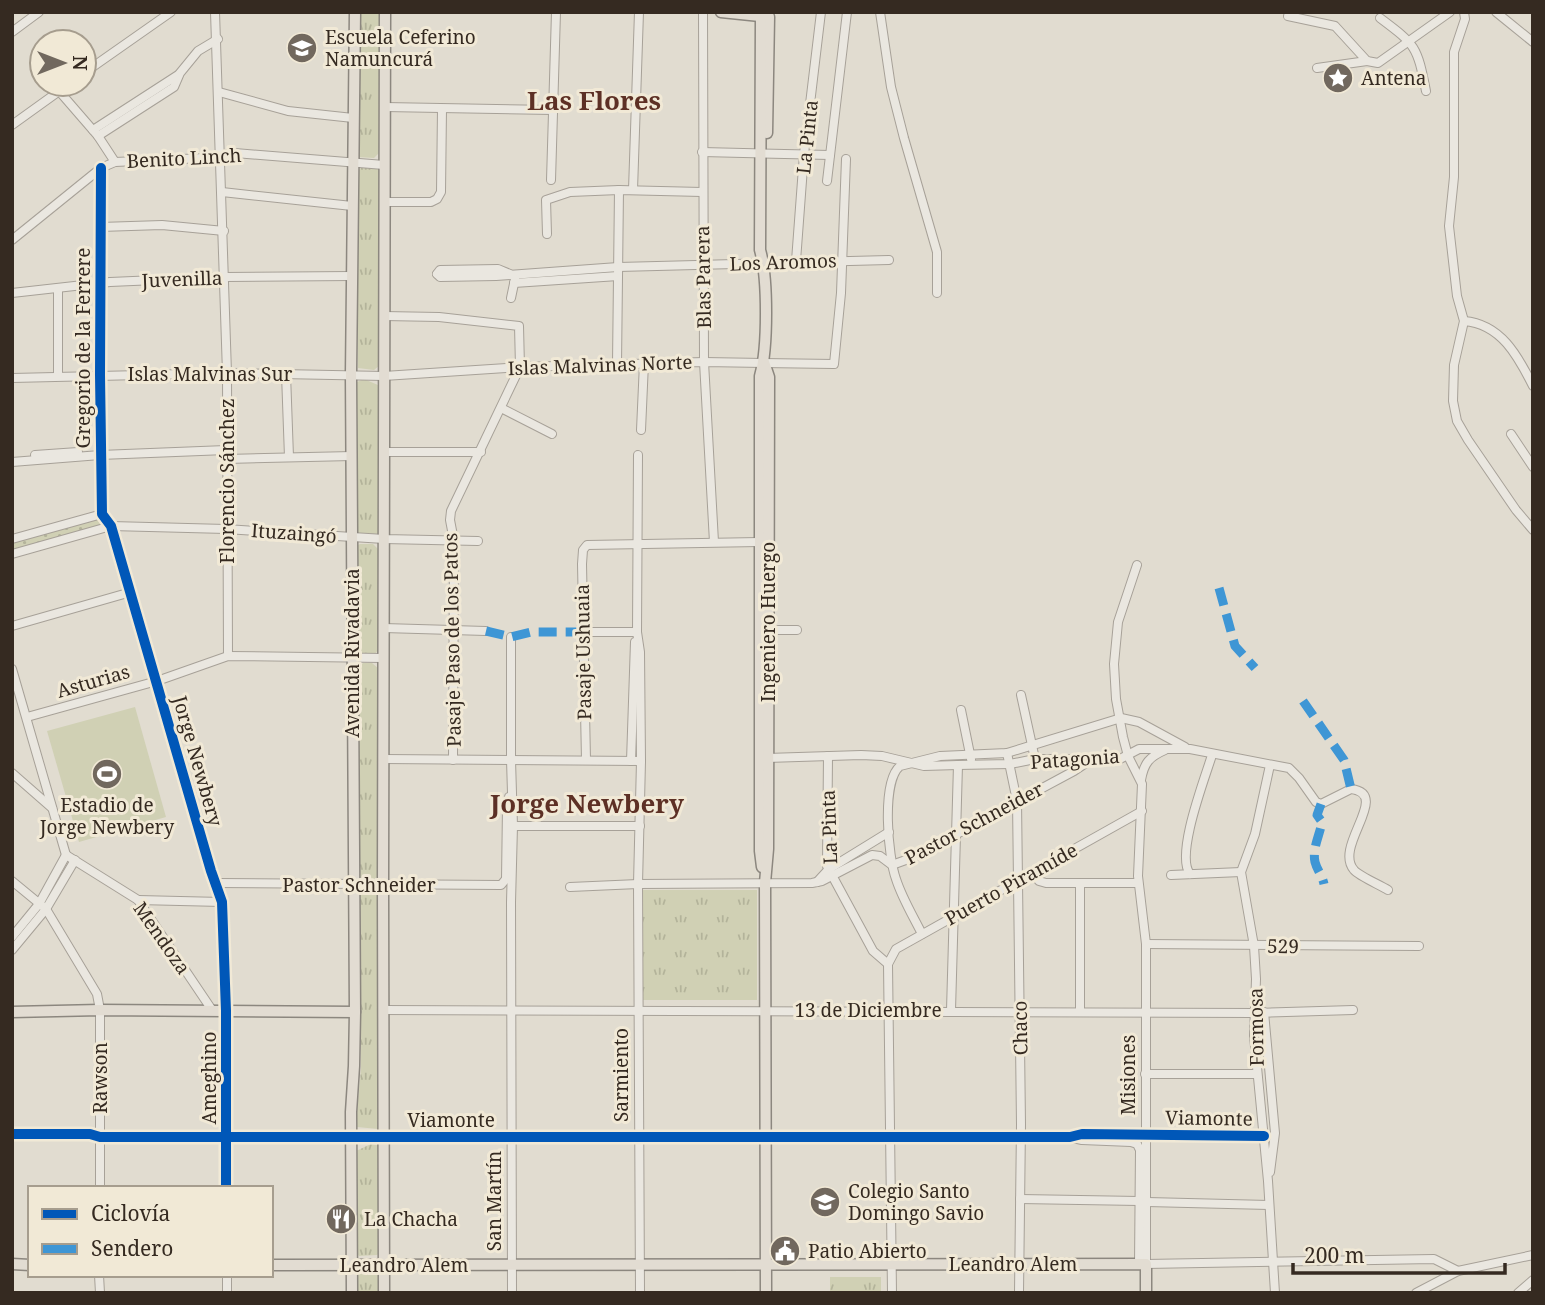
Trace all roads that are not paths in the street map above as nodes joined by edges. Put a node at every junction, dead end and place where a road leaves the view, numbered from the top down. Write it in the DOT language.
graph roads {
  1 [pos="39,12"];
  2 [pos="171,12"];
  3 [pos="215,12"];
  4 [pos="355,12"];
  5 [pos="386,12"];
  6 [pos="556,12"];
  7 [pos="639,12"];
  8 [pos="702,12"];
  9 [pos="714,12"];
  10 [pos="821,12"];
  11 [pos="847,12"];
  12 [pos="880,12"];
  13 [pos="1450,12"];
  14 [pos="1464,12"];
  15 [pos="1496,12"];
  16 [pos="725,13"];
  17 [pos="1288,16"];
  18 [pos="1380,18"];
  19 [pos="12,32"];
  20 [pos="218,39"];
  21 [pos="1410,40"];
  22 [pos="1533,42"];
  23 [pos="1367,61"];
  24 [pos="98,64"];
  25 [pos="1317,68"];
  26 [pos="1426,91"];
  27 [pos="219,92"];
  28 [pos="49,98"];
  29 [pos="65,98"];
  30 [pos="385,107"];
  31 [pos="442,109"];
  32 [pos="553,110"];
  33 [pos="353,118"];
  34 [pos="12,125"];
  35 [pos="95,133"];
  36 [pos="702,152"];
  37 [pos="763,153"];
  38 [pos="804,154"];
  39 [pos="221,155"];
  40 [pos="831,155"];
  41 [pos="846,159"];
  42 [pos="115,162"];
  43 [pos="352,164"];
  44 [pos="384,165"];
  45 [pos="101,168"];
  46 [pos="551,180"];
  47 [pos="827,181"];
  48 [pos="619,190"];
  49 [pos="633,190"];
  50 [pos="702,191"];
  51 [pos="222,192"];
  52 [pos="384,202"];
  53 [pos="352,206"];
  54 [pos="100,227"];
  55 [pos="223,231"];
  56 [pos="547,234"];
  57 [pos="12,240"];
  58 [pos="841,260"];
  59 [pos="889,260"];
  60 [pos="796,261"];
  61 [pos="763,263"];
  62 [pos="702,265"];
  63 [pos="618,272"];
  64 [pos="352,276"];
  65 [pos="225,277"];
  66 [pos="514,277"];
  67 [pos="100,284"];
  68 [pos="58,289"];
  69 [pos="12,293"];
  70 [pos="937,293"];
  71 [pos="511,298"];
  72 [pos="384,316"];
  73 [pos="1464,321"];
  74 [pos="704,362"];
  75 [pos="764,362"];
  76 [pos="644,363"];
  77 [pos="617,365"];
  78 [pos="520,367"];
  79 [pos="227,373"];
  80 [pos="286,374"];
  81 [pos="100,375"];
  82 [pos="351,375"];
  83 [pos="58,376"];
  84 [pos="367,376"];
  85 [pos="384,376"];
  86 [pos="12,378"];
  87 [pos="1533,386"];
  88 [pos="501,408"];
  89 [pos="641,430"];
  90 [pos="552,434"];
  91 [pos="1511,434"];
  92 [pos="383,452"];
  93 [pos="481,452"];
  94 [pos="226,454"];
  95 [pos="100,455"];
  96 [pos="638,455"];
  97 [pos="352,456"];
  98 [pos="289,457"];
  99 [pos="12,460"];
  100 [pos="1533,467"];
  101 [pos="102,514"];
  102 [pos="111,526"];
  103 [pos="226,528"];
  104 [pos="1533,530"];
  105 [pos="352,536"];
  106 [pos="12,539"];
  107 [pos="384,539"];
  108 [pos="454,541"];
  109 [pos="478,541"];
  110 [pos="714,542"];
  111 [pos="759,542"];
  112 [pos="637,544"];
  113 [pos="12,554"];
  114 [pos="1137,565"];
  115 [pos="131,592"];
  116 [pos="12,626"];
  117 [pos="384,628"];
  118 [pos="454,630"];
  119 [pos="797,630"];
  120 [pos="486,631"];
  121 [pos="768,631"];
  122 [pos="584,632"];
  123 [pos="637,632"];
  124 [pos="511,637"];
  125 [pos="228,656"];
  126 [pos="352,657"];
  127 [pos="383,658"];
  128 [pos="12,669"];
  129 [pos="157,681"];
  130 [pos="1021,695"];
  131 [pos="961,710"];
  132 [pos="27,718"];
  133 [pos="1121,718"];
  134 [pos="1032,745"];
  135 [pos="1170,748"];
  136 [pos="1189,749"];
  137 [pos="1007,753"];
  138 [pos="970,754"];
  139 [pos="1212,755"];
  140 [pos="828,756"];
  141 [pos="1128,756"];
  142 [pos="767,758"];
  143 [pos="384,759"];
  144 [pos="1035,759"];
  145 [pos="1092,759"];
  146 [pos="453,760"];
  147 [pos="511,760"];
  148 [pos="586,760"];
  149 [pos="631,761"];
  150 [pos="640,761"];
  151 [pos="908,762"];
  152 [pos="1010,764"];
  153 [pos="958,765"];
  154 [pos="973,765"];
  155 [pos="1269,765"];
  156 [pos="12,774"];
  157 [pos="1142,780"];
  158 [pos="511,787"];
  159 [pos="1017,801"];
  160 [pos="53,810"];
  161 [pos="1142,811"];
  162 [pos="513,826"];
  163 [pos="640,826"];
  164 [pos="889,832"];
  165 [pos="957,833"];
  166 [pos="66,855"];
  167 [pos="75,860"];
  168 [pos="892,865"];
  169 [pos="830,872"];
  170 [pos="1241,872"];
  171 [pos="1033,873"];
  172 [pos="1190,874"];
  173 [pos="1171,875"];
  174 [pos="1018,880"];
  175 [pos="12,881"];
  176 [pos="217,883"];
  177 [pos="765,883"];
  178 [pos="1080,883"];
  179 [pos="1138,883"];
  180 [pos="638,884"];
  181 [pos="353,885"];
  182 [pos="501,885"];
  183 [pos="383,886"];
  184 [pos="570,887"];
  185 [pos="1388,890"];
  186 [pos="138,900"];
  187 [pos="222,902"];
  188 [pos="42,906"];
  189 [pos="953,916"];
  190 [pos="922,934"];
  191 [pos="12,937"];
  192 [pos="1146,944"];
  193 [pos="1254,946"];
  194 [pos="1419,946"];
  195 [pos="12,950"];
  196 [pos="888,964"];
  197 [pos="15,1010"];
  198 [pos="100,1010"];
  199 [pos="212,1010"];
  200 [pos="383,1010"];
  201 [pos="890,1010"];
  202 [pos="951,1010"];
  203 [pos="1353,1010"];
  204 [pos="226,1011"];
  205 [pos="638,1011"];
  206 [pos="765,1011"];
  207 [pos="1020,1011"];
  208 [pos="1080,1011"];
  209 [pos="1145,1011"];
  210 [pos="355,1012"];
  211 [pos="512,1012"];
  212 [pos="1260,1013"];
  213 [pos="1145,1074"];
  214 [pos="1257,1074"];
  215 [pos="12,1134"];
  216 [pos="1146,1135"];
  217 [pos="1021,1136"];
  218 [pos="1264,1136"];
  219 [pos="100,1137"];
  220 [pos="226,1137"];
  221 [pos="512,1137"];
  222 [pos="765,1137"];
  223 [pos="891,1137"];
  224 [pos="1070,1137"];
  225 [pos="351,1138"];
  226 [pos="384,1138"];
  227 [pos="639,1138"];
  228 [pos="1137,1144"];
  229 [pos="1268,1181"];
  230 [pos="100,1186"];
  231 [pos="226,1186"];
  232 [pos="1020,1199"];
  233 [pos="1143,1202"];
  234 [pos="1269,1205"];
  235 [pos="1533,1255"];
  236 [pos="1273,1263"];
  237 [pos="1019,1264"];
  238 [pos="1143,1264"];
  239 [pos="273,1265"];
  240 [pos="351,1265"];
  241 [pos="384,1265"];
  242 [pos="512,1265"];
  243 [pos="640,1265"];
  244 [pos="766,1265"];
  245 [pos="892,1265"];
  246 [pos="1458,1271"];
  247 [pos="1533,1280"];
  248 [pos="352,1293"];
  249 [pos="384,1293"];
  250 [pos="512,1293"];
  251 [pos="640,1293"];
  252 [pos="766,1293"];
  253 [pos="892,1293"];
  254 [pos="1019,1293"];
  255 [pos="1146,1293"];
  256 [pos="1275,1293"];
  257 [pos="1416,1293"];
  258 [pos="1518,1293"];
  1 -- 19 [label="street"];
  2 -- 24 [label="street"];
  3 -- 20 [label="street, Florencio Sánchez"];
  4 -- 33 [label="main road, Avenida Rivadavia"];
  5 -- 30 [label="main road, Avenida Rivadavia"];
  6 -- 32 [label="street"];
  7 -- 49 [label="street"];
  8 -- 36 [label="street, Blas Parera"];
  9 -- 16 [label="street"];
  10 -- 38 [label="street, La Pinta"];
  11 -- 40 [label="street"];
  12 -- 70 [label="street"];
  13 -- 21 [label="street"];
  14 -- 73 [label="street"];
  15 -- 22 [label="street"];
  16 -- 37 [label="main road, Ingeniero Huergo"];
  17 -- 23 [label="street"];
  18 -- 21 [label="street"];
  20 -- 27 [label="street, Florencio Sánchez"];
  20 -- 35 [label="street"];
  21 -- 23 [label="street"];
  21 -- 26 [label="street"];
  23 -- 25 [label="street"];
  27 -- 33 [label="street"];
  27 -- 39 [label="street, Florencio Sánchez"];
  28 -- 34 [label="street"];
  29 -- 35 [label="street"];
  30 -- 31 [label="street"];
  30 -- 44 [label="main road, Avenida Rivadavia"];
  31 -- 32 [label="street"];
  31 -- 52 [label="street"];
  32 -- 46 [label="street"];
  33 -- 43 [label="main road, Avenida Rivadavia"];
  35 -- 42 [label="street"];
  36 -- 37 [label="street"];
  36 -- 50 [label="street, Blas Parera"];
  37 -- 38 [label="street"];
  37 -- 61 [label="main road, Ingeniero Huergo"];
  38 -- 40 [label="street"];
  38 -- 60 [label="street, La Pinta"];
  39 -- 42 [label="street, Benito Linch"];
  39 -- 43 [label="street, Benito Linch"];
  39 -- 51 [label="street, Florencio Sánchez"];
  40 -- 47 [label="street"];
  41 -- 58 [label="street"];
  42 -- 45 [label="street, Benito Linch"];
  43 -- 44 [label="street, Benito Linch"];
  43 -- 53 [label="main road, Avenida Rivadavia"];
  44 -- 52 [label="main road, Avenida Rivadavia"];
  45 -- 54 [label="street, Gregorio de la Ferrere"];
  45 -- 57 [label="street, Benito Linch"];
  48 -- 49 [label="street"];
  48 -- 56 [label="street"];
  48 -- 63 [label="street"];
  49 -- 50 [label="street"];
  50 -- 62 [label="street, Blas Parera"];
  51 -- 53 [label="street"];
  51 -- 55 [label="street, Florencio Sánchez"];
  52 -- 72 [label="main road, Avenida Rivadavia"];
  53 -- 64 [label="main road, Avenida Rivadavia"];
  54 -- 55 [label="street"];
  54 -- 67 [label="street, Gregorio de la Ferrere"];
  55 -- 65 [label="street, Florencio Sánchez"];
  58 -- 59 [label="street, Los Aromos"];
  58 -- 60 [label="street, Los Aromos"];
  58 -- 75 [label="street, Islas Malvinas Norte"];
  60 -- 61 [label="street, Los Aromos"];
  61 -- 62 [label="street, Los Aromos"];
  61 -- 75 [label="main road, Ingeniero Huergo"];
  62 -- 63 [label="street, Los Aromos"];
  62 -- 74 [label="street, Blas Parera"];
  63 -- 66 [label="street, Los Aromos"];
  63 -- 77 [label="street"];
  64 -- 65 [label="street, Juvenilla"];
  64 -- 82 [label="main road, Avenida Rivadavia"];
  65 -- 67 [label="street, Juvenilla"];
  65 -- 79 [label="street, Florencio Sánchez"];
  66 -- 66 [label="street, Los Aromos"];
  66 -- 71 [label="street"];
  67 -- 68 [label="street, Juvenilla"];
  67 -- 81 [label="street, Gregorio de la Ferrere"];
  68 -- 69 [label="street, Juvenilla"];
  68 -- 83 [label="street"];
  72 -- 78 [label="street, Pasaje Paso de los Patos"];
  72 -- 85 [label="main road, Avenida Rivadavia"];
  73 -- 87 [label="street"];
  73 -- 104 [label="street"];
  74 -- 75 [label="street, Islas Malvinas Norte"];
  74 -- 76 [label="street, Islas Malvinas Norte"];
  74 -- 110 [label="street, Blas Parera"];
  75 -- 111 [label="main road, Ingeniero Huergo"];
  75 -- 121 [label="main road, Ingeniero Huergo"];
  76 -- 77 [label="street, Islas Malvinas Norte"];
  76 -- 89 [label="street"];
  77 -- 78 [label="street, Islas Malvinas Norte"];
  78 -- 85 [label="street, Islas Malvinas Norte"];
  78 -- 88 [label="street, Pasaje Paso de los Patos"];
  79 -- 80 [label="street, Islas Malvinas Sur"];
  79 -- 81 [label="street, Islas Malvinas Sur"];
  79 -- 94 [label="street, Florencio Sánchez"];
  80 -- 82 [label="street, Islas Malvinas Sur"];
  80 -- 98 [label="street"];
  81 -- 83 [label="street, Islas Malvinas Sur"];
  81 -- 95 [label="street, Gregorio de la Ferrere"];
  82 -- 84 [label="street, Islas Malvinas Sur"];
  82 -- 97 [label="main road, Avenida Rivadavia"];
  83 -- 86 [label="street, Islas Malvinas Sur"];
  84 -- 85 [label="street, Islas Malvinas Norte"];
  85 -- 92 [label="main road, Avenida Rivadavia"];
  88 -- 90 [label="street"];
  88 -- 93 [label="street, Pasaje Paso de los Patos"];
  91 -- 100 [label="street"];
  92 -- 93 [label="street"];
  92 -- 107 [label="main road, Avenida Rivadavia"];
  93 -- 108 [label="street, Pasaje Paso de los Patos"];
  94 -- 95 [label="street"];
  94 -- 98 [label="street"];
  94 -- 103 [label="street, Florencio Sánchez"];
  95 -- 99 [label="street"];
  95 -- 101 [label="street, Gregorio de la Ferrere"];
  96 -- 112 [label="street, Sarmiento"];
  97 -- 98 [label="street"];
  97 -- 105 [label="main road, Avenida Rivadavia"];
  101 -- 102 [label="street"];
  101 -- 106 [label="street"];
  102 -- 103 [label="street, Ituzaingó"];
  102 -- 113 [label="street, Ituzaingó"];
  102 -- 115 [label="street, Jorge Newbery"];
  103 -- 105 [label="street, Ituzaingó"];
  103 -- 125 [label="street, Florencio Sánchez"];
  105 -- 107 [label="street, Ituzaingó"];
  105 -- 126 [label="main road, Avenida Rivadavia"];
  107 -- 108 [label="street, Ituzaingó"];
  107 -- 117 [label="main road, Avenida Rivadavia"];
  108 -- 109 [label="street, Ituzaingó"];
  108 -- 118 [label="street, Pasaje Paso de los Patos"];
  110 -- 111 [label="street"];
  110 -- 112 [label="street"];
  111 -- 177 [label="main road, Ingeniero Huergo"];
  112 -- 122 [label="street, Pasaje Ushuaia"];
  112 -- 123 [label="street, Sarmiento"];
  114 -- 133 [label="street"];
  115 -- 116 [label="street"];
  115 -- 129 [label="street, Jorge Newbery"];
  117 -- 118 [label="street"];
  117 -- 127 [label="main road, Avenida Rivadavia"];
  118 -- 120 [label="street"];
  118 -- 146 [label="street, Pasaje Paso de los Patos"];
  119 -- 121 [label="street"];
  121 -- 142 [label="main road, Ingeniero Huergo"];
  122 -- 123 [label="street"];
  122 -- 148 [label="street, Pasaje Ushuaia"];
  123 -- 149 [label="street, Sarmiento"];
  123 -- 150 [label="street, Sarmiento"];
  124 -- 147 [label="street, San Martín"];
  125 -- 126 [label="street, Asturias"];
  125 -- 129 [label="street, Asturias"];
  126 -- 127 [label="street, Asturias"];
  126 -- 181 [label="main road, Avenida Rivadavia"];
  127 -- 143 [label="main road, Avenida Rivadavia"];
  128 -- 132 [label="street"];
  129 -- 132 [label="street, Asturias"];
  129 -- 176 [label="street, Jorge Newbery"];
  130 -- 134 [label="street"];
  131 -- 138 [label="street"];
  132 -- 160 [label="street"];
  133 -- 134 [label="street"];
  133 -- 136 [label="street"];
  133 -- 141 [label="street"];
  134 -- 137 [label="street"];
  134 -- 144 [label="street"];
  135 -- 136 [label="street, Patagonia"];
  135 -- 141 [label="street, Patagonia"];
  135 -- 157 [label="street"];
  136 -- 139 [label="street, Patagonia"];
  137 -- 138 [label="street"];
  137 -- 152 [label="street, Chaco"];
  138 -- 151 [label="street"];
  138 -- 154 [label="street"];
  139 -- 155 [label="street, Patagonia"];
  139 -- 172 [label="street"];
  140 -- 142 [label="street, Patagonia"];
  140 -- 151 [label="street, Patagonia"];
  140 -- 169 [label="street, La Pinta"];
  141 -- 145 [label="street, Patagonia"];
  141 -- 157 [label="street"];
  142 -- 177 [label="main road, Ingeniero Huergo"];
  143 -- 146 [label="street"];
  143 -- 183 [label="main road, Avenida Rivadavia"];
  144 -- 145 [label="street, Patagonia"];
  144 -- 152 [label="street, Patagonia"];
  145 -- 159 [label="street, Pastor Schneider"];
  146 -- 147 [label="street"];
  147 -- 148 [label="street"];
  147 -- 158 [label="street, San Martín"];
  148 -- 149 [label="street"];
  149 -- 150 [label="street"];
  150 -- 163 [label="street, Sarmiento"];
  151 -- 153 [label="street, Patagonia"];
  151 -- 164 [label="street"];
  152 -- 154 [label="street, Patagonia"];
  152 -- 159 [label="street, Chaco"];
  153 -- 154 [label="street, Patagonia"];
  153 -- 165 [label="street"];
  155 -- 170 [label="street"];
  155 -- 185 [label="street, Patagonia"];
  156 -- 160 [label="street"];
  157 -- 161 [label="street, Misiones"];
  158 -- 162 [label="street, San Martín"];
  158 -- 182 [label="street, San Martín"];
  159 -- 165 [label="street, Pastor Schneider"];
  159 -- 174 [label="street, Chaco"];
  160 -- 166 [label="street"];
  161 -- 171 [label="street, Puerto Piramíde"];
  161 -- 179 [label="street, Misiones"];
  162 -- 163 [label="street"];
  162 -- 211 [label="street, San Martín"];
  163 -- 180 [label="street, Sarmiento"];
  164 -- 168 [label="street"];
  164 -- 169 [label="street, Pastor Schneider"];
  165 -- 168 [label="street, Pastor Schneider"];
  165 -- 189 [label="street"];
  166 -- 167 [label="street, Mendoza"];
  166 -- 188 [label="street"];
  167 -- 186 [label="street, Mendoza"];
  167 -- 188 [label="street"];
  168 -- 169 [label="street, Pastor Schneider"];
  168 -- 190 [label="street"];
  169 -- 177 [label="street, Pastor Schneider"];
  169 -- 196 [label="street, La Pinta"];
  170 -- 172 [label="street"];
  170 -- 193 [label="street, Formosa"];
  171 -- 174 [label="street, Puerto Piramíde"];
  171 -- 178 [label="street"];
  172 -- 173 [label="street"];
  174 -- 189 [label="street, Puerto Piramíde"];
  174 -- 207 [label="street, Chaco"];
  175 -- 188 [label="street"];
  176 -- 181 [label="street, Pastor Schneider"];
  176 -- 187 [label="street, Jorge Newbery"];
  177 -- 180 [label="street, Pastor Schneider"];
  177 -- 206 [label="main road, Ingeniero Huergo"];
  178 -- 179 [label="street"];
  178 -- 208 [label="street"];
  179 -- 192 [label="street, Misiones"];
  180 -- 184 [label="street, Pastor Schneider"];
  180 -- 205 [label="street, Sarmiento"];
  181 -- 183 [label="street, Pastor Schneider"];
  181 -- 210 [label="main road, Avenida Rivadavia"];
  182 -- 183 [label="street, Pastor Schneider"];
  183 -- 200 [label="main road, Avenida Rivadavia"];
  186 -- 187 [label="street"];
  186 -- 199 [label="street, Mendoza"];
  187 -- 204 [label="street, Jorge Newbery"];
  188 -- 191 [label="street"];
  188 -- 195 [label="street"];
  188 -- 198 [label="street"];
  189 -- 190 [label="street, Puerto Piramíde"];
  189 -- 202 [label="street"];
  190 -- 196 [label="street, Puerto Piramíde"];
  192 -- 193 [label="street, 529"];
  192 -- 209 [label="street, Misiones"];
  193 -- 194 [label="street, 529"];
  193 -- 212 [label="street, Formosa"];
  196 -- 201 [label="street"];
  197 -- 198 [label="main road"];
  198 -- 199 [label="main road"];
  198 -- 219 [label="street, Rawson"];
  199 -- 204 [label="main road"];
  200 -- 211 [label="street, 13 de Diciembre"];
  200 -- 226 [label="main road, Avenida Rivadavia"];
  201 -- 202 [label="street, 13 de Diciembre"];
  201 -- 206 [label="street, 13 de Diciembre"];
  201 -- 223 [label="street"];
  202 -- 207 [label="street, 13 de Diciembre"];
  203 -- 212 [label="street, 13 de Diciembre"];
  204 -- 210 [label="main road"];
  204 -- 220 [label="street, Ameghino"];
  205 -- 206 [label="street, 13 de Diciembre"];
  205 -- 211 [label="street, 13 de Diciembre"];
  205 -- 227 [label="street, Sarmiento"];
  206 -- 222 [label="main road, Ingeniero Huergo"];
  207 -- 208 [label="street, 13 de Diciembre"];
  207 -- 217 [label="street, Chaco"];
  208 -- 209 [label="street, 13 de Diciembre"];
  209 -- 212 [label="street, 13 de Diciembre"];
  209 -- 213 [label="street, Misiones"];
  210 -- 225 [label="main road, Avenida Rivadavia"];
  211 -- 221 [label="street, San Martín"];
  212 -- 214 [label="street, Formosa"];
  212 -- 229 [label="street"];
  213 -- 214 [label="street"];
  213 -- 216 [label="street, Misiones"];
  214 -- 218 [label="street, Formosa"];
  215 -- 219 [label="street, Viamonte"];
  216 -- 218 [label="street, Viamonte"];
  216 -- 224 [label="street, Viamonte"];
  216 -- 233 [label="street, Misiones"];
  217 -- 223 [label="street, Viamonte"];
  217 -- 224 [label="street, Viamonte"];
  217 -- 232 [label="street, Chaco"];
  218 -- 229 [label="street, Formosa"];
  219 -- 220 [label="street, Viamonte"];
  219 -- 230 [label="street, Rawson"];
  220 -- 225 [label="street, Viamonte"];
  220 -- 231 [label="street, Ameghino"];
  221 -- 226 [label="street, Viamonte"];
  221 -- 227 [label="street, Viamonte"];
  221 -- 242 [label="street, San Martín"];
  222 -- 223 [label="street, Viamonte"];
  222 -- 227 [label="street, Viamonte"];
  222 -- 244 [label="main road, Ingeniero Huergo"];
  223 -- 245 [label="street"];
  224 -- 228 [label="street, Viamonte"];
  225 -- 226 [label="street, Viamonte"];
  225 -- 240 [label="main road, Avenida Rivadavia"];
  226 -- 241 [label="main road, Avenida Rivadavia"];
  227 -- 243 [label="street, Sarmiento"];
  228 -- 233 [label="street, Misiones"];
  229 -- 234 [label="street, Formosa"];
  232 -- 233 [label="street"];
  232 -- 237 [label="street, Chaco"];
  233 -- 234 [label="street"];
  233 -- 238 [label="street, Misiones"];
  234 -- 236 [label="street, Formosa"];
  235 -- 246 [label="street"];
  236 -- 238 [label="street, Leandro Alem"];
  236 -- 246 [label="street, Leandro Alem"];
  236 -- 256 [label="street, Formosa"];
  237 -- 238 [label="main road, Leandro Alem"];
  237 -- 245 [label="main road, Leandro Alem"];
  237 -- 254 [label="street, Chaco"];
  238 -- 255 [label="main road, Misiones"];
  239 -- 240 [label="main road, Leandro Alem"];
  240 -- 241 [label="main road, Leandro Alem"];
  240 -- 248 [label="main road, Avenida Rivadavia"];
  241 -- 242 [label="main road, Leandro Alem"];
  241 -- 249 [label="main road, Avenida Rivadavia"];
  242 -- 243 [label="main road, Leandro Alem"];
  242 -- 250 [label="street, San Martín"];
  243 -- 244 [label="main road, Leandro Alem"];
  243 -- 251 [label="street, Sarmiento"];
  244 -- 245 [label="main road, Leandro Alem"];
  244 -- 252 [label="main road, Ingeniero Huergo"];
  245 -- 253 [label="street"];
  246 -- 257 [label="street"];
  247 -- 258 [label="street"];
}
